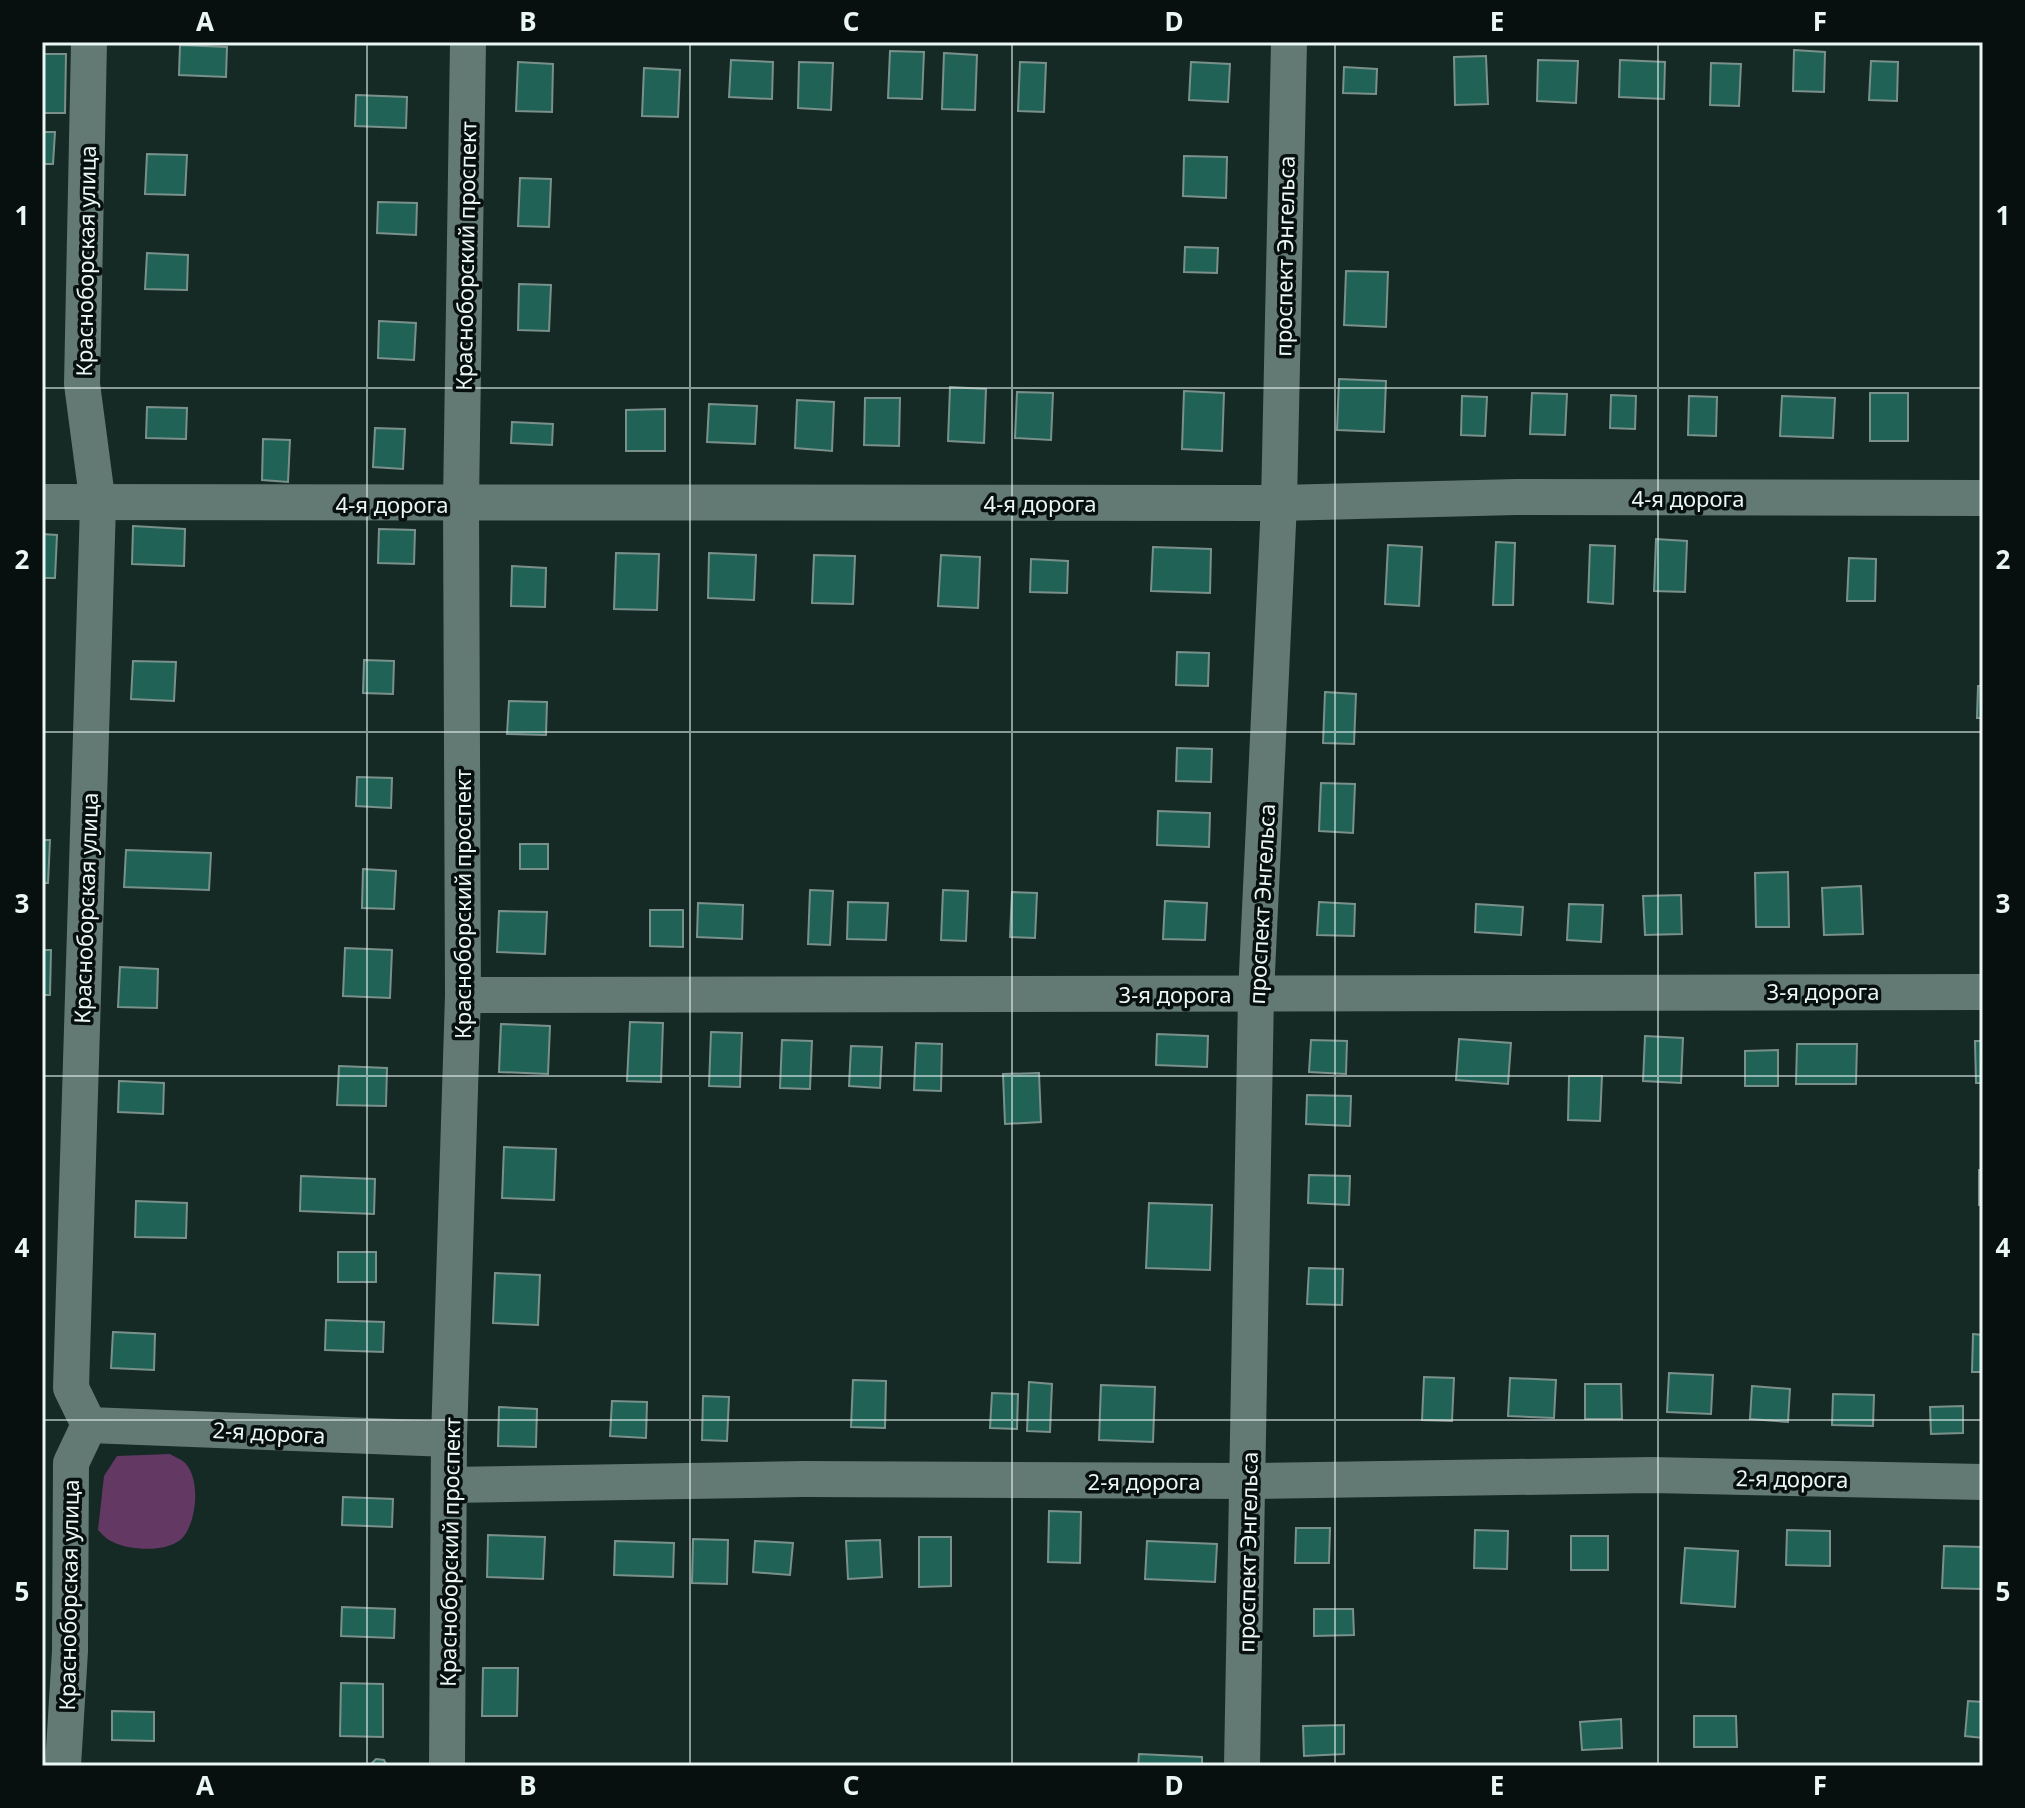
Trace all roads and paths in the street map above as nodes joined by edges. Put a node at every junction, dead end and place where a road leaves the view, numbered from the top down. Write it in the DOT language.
graph roads {
  1 [pos="89,42"];
  2 [pos="468,42"];
  3 [pos="1289,42"];
  4 [pos="1983,498"];
  5 [pos="42,502"];
  6 [pos="461,503"];
  7 [pos="1279,503"];
  8 [pos="98,505"];
  9 [pos="1983,992"];
  10 [pos="1256,994"];
  11 [pos="463,995"];
  12 [pos="89,1425"];
  13 [pos="449,1439"];
  14 [pos="1248,1481"];
  15 [pos="1983,1482"];
  16 [pos="449,1485"];
  17 [pos="63,1766"];
  18 [pos="447,1766"];
  19 [pos="1242,1766"];
  1 -- 8 [label="street, Красноборская улица"];
  2 -- 6 [label="street, Красноборский проспект"];
  3 -- 7 [label="street, проспект Энгельса"];
  4 -- 7 [label="street, 4-я дорога"];
  5 -- 8 [label="street, 4-я дорога"];
  6 -- 7 [label="street, 4-я дорога"];
  6 -- 8 [label="street, 4-я дорога"];
  6 -- 11 [label="street, Красноборский проспект"];
  7 -- 10 [label="street, проспект Энгельса"];
  8 -- 12 [label="street, Красноборская улица"];
  9 -- 10 [label="street, 3-я дорога"];
  10 -- 11 [label="street, 3-я дорога"];
  10 -- 14 [label="street, проспект Энгельса"];
  11 -- 13 [label="street, Красноборский проспект"];
  12 -- 13 [label="street, 2-я дорога"];
  12 -- 17 [label="street, Красноборская улица"];
  13 -- 16 [label="street, Красноборский проспект"];
  14 -- 15 [label="street, 2-я дорога"];
  14 -- 16 [label="street, 2-я дорога"];
  14 -- 19 [label="street, проспект Энгельса"];
  16 -- 18 [label="street, Красноборский проспект"];
}
